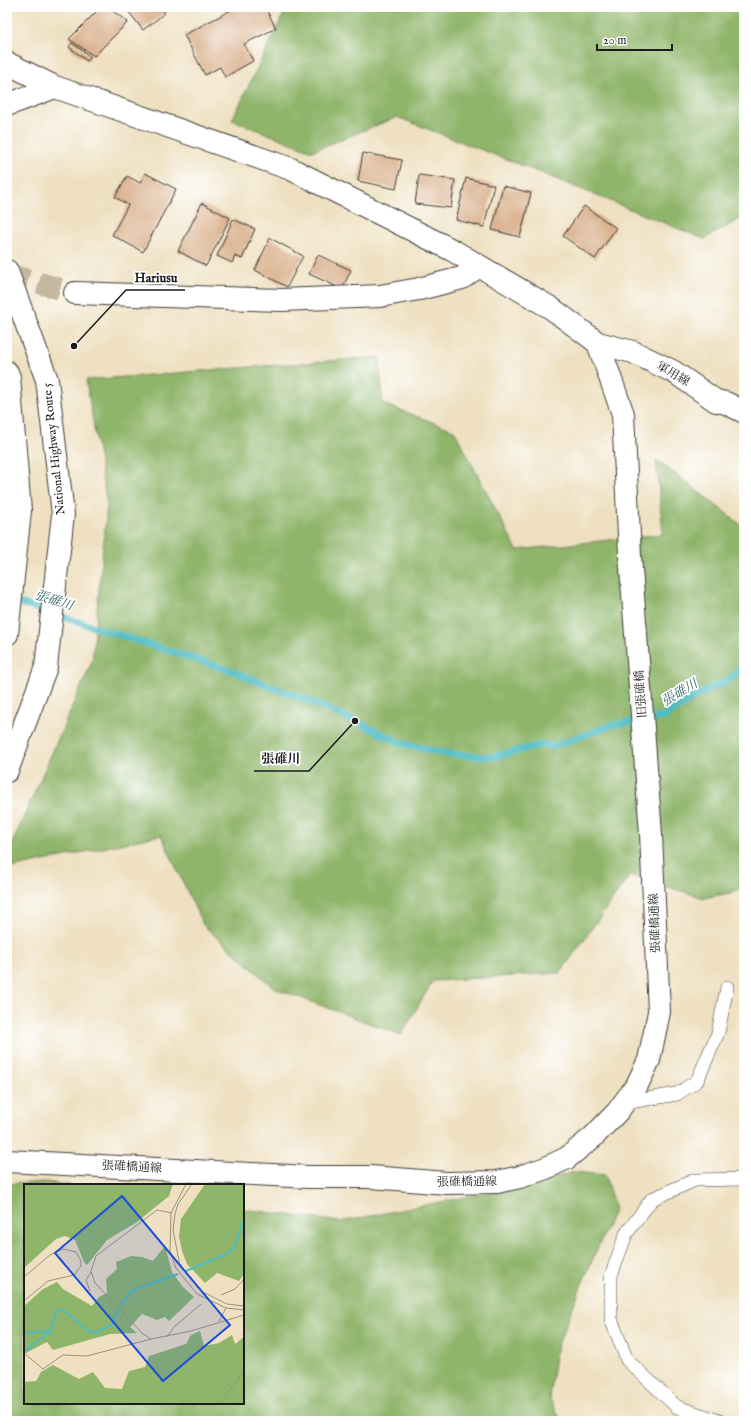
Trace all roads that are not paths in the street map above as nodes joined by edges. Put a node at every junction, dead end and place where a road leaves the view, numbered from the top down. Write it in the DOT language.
graph roads {
  1 [pos="7,63"];
  2 [pos="55,87"];
  3 [pos="7,104"];
  4 [pos="479,266"];
  5 [pos="7,271"];
  6 [pos="74,293"];
  7 [pos="598,343"];
  8 [pos="7,372"];
  9 [pos="744,412"];
  10 [pos="7,634"];
  11 [pos="7,771"];
  12 [pos="651,834"];
  13 [pos="727,987"];
  14 [pos="624,1103"];
  15 [pos="7,1161"];
  16 [pos="744,1179"];
  17 [pos="719,1421"];
  1 -- 2 [label="main road"];
  2 -- 3 [label="main road"];
  2 -- 4 [label="main road"];
  4 -- 6 [label="main road"];
  4 -- 7 [label="main road"];
  5 -- 11 [label="main road, National Highway Route 5"];
  7 -- 9 [label="main road, 軍用線"];
  7 -- 12 [label="main road, 旧張碓橋"];
  8 -- 10 [label="main road"];
  12 -- 14 [label="main road, 張碓橋通線"];
  13 -- 14 [label="lane"];
  14 -- 15 [label="main road, 張碓橋通線"];
  16 -- 17 [label="lane"];
}
